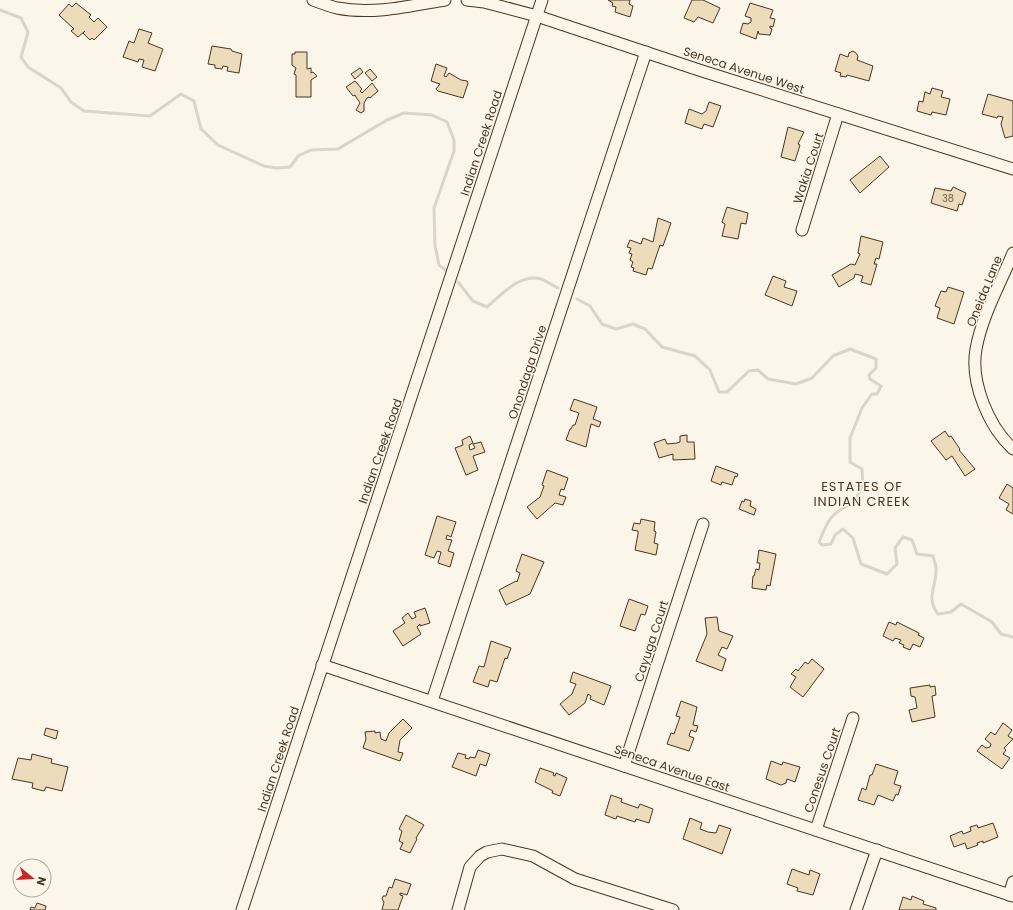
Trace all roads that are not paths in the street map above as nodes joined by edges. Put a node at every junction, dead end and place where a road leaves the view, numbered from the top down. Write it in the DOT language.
graph roads {
  1 [pos="313,0"];
  2 [pos="445,0"];
  3 [pos="467,0"];
  4 [pos="542,0"];
  5 [pos="537,16"];
  6 [pos="646,52"];
  7 [pos="838,114"];
  8 [pos="1013,169"];
  9 [pos="802,230"];
  10 [pos="1013,253"];
  11 [pos="1013,449"];
  12 [pos="703,524"];
  13 [pos="322,665"];
  14 [pos="432,701"];
  15 [pos="853,718"];
  16 [pos="624,766"];
  17 [pos="816,830"];
  18 [pos="877,850"];
  19 [pos="1013,882"];
  20 [pos="1011,895"];
  21 [pos="242,910"];
  22 [pos="458,910"];
  23 [pos="673,910"];
  24 [pos="856,910"];
  1 -- 2 [label="street"];
  3 -- 5 [label="street, Seneca Avenue West"];
  4 -- 5 [label="street, Indian Creek Road"];
  5 -- 6 [label="street, Seneca Avenue West"];
  5 -- 13 [label="street, Indian Creek Road"];
  6 -- 7 [label="street, Seneca Avenue West"];
  6 -- 14 [label="street, Onondaga Drive"];
  7 -- 8 [label="street, Seneca Avenue West"];
  7 -- 9 [label="street, Wakia Court"];
  10 -- 11 [label="street, Oneida Lane"];
  12 -- 16 [label="street, Cayuga Court"];
  13 -- 14 [label="street, Seneca Avenue East"];
  13 -- 21 [label="street, Indian Creek Road"];
  14 -- 16 [label="street, Seneca Avenue East"];
  15 -- 17 [label="street, Conesus Court"];
  16 -- 17 [label="street, Seneca Avenue East"];
  17 -- 18 [label="street, Seneca Avenue East"];
  18 -- 20 [label="street, Seneca Avenue East"];
  18 -- 24 [label="street"];
  19 -- 20 [label="street"];
  22 -- 23 [label="street"];
}
